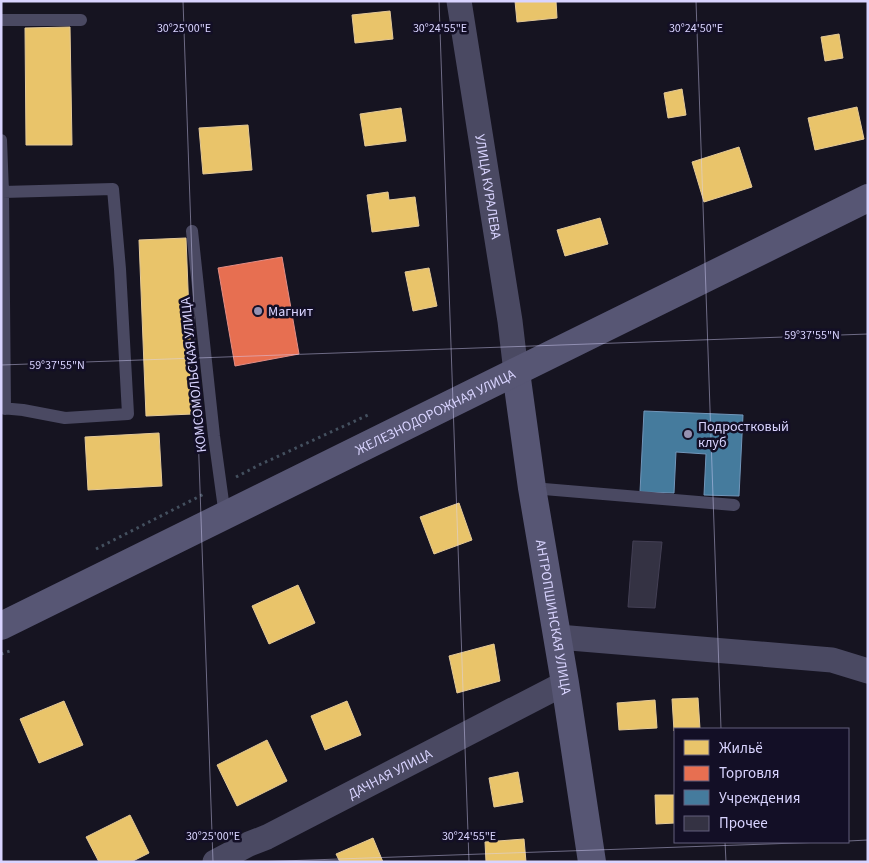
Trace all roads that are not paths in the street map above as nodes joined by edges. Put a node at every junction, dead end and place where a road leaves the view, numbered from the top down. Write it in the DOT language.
graph roads {
  1 [pos="459,1"];
  2 [pos="1,20"];
  3 [pos="80,20"];
  4 [pos="1,140"];
  5 [pos="2,192"];
  6 [pos="868,198"];
  7 [pos="192,231"];
  8 [pos="516,372"];
  9 [pos="3,409"];
  10 [pos="532,488"];
  11 [pos="734,505"];
  12 [pos="225,516"];
  13 [pos="1,626"];
  14 [pos="558,637"];
  15 [pos="868,671"];
  16 [pos="565,683"];
  17 [pos="253,853"];
  18 [pos="215,862"];
  19 [pos="592,862"];
  1 -- 8 [label="street, УЛИЦА КУРАЛЕВА"];
  2 -- 3 [label="lane"];
  4 -- 5 [label="lane"];
  5 -- 9 [label="lane"];
  5 -- 9 [label="lane"];
  6 -- 8 [label="street, ЖЕЛЕЗНОДОРОЖНАЯ УЛИЦА"];
  7 -- 12 [label="lane, КОМСОМОЛЬСКАЯ УЛИЦА"];
  8 -- 10 [label="street, АНТРОПШИНСКАЯ УЛИЦА"];
  8 -- 12 [label="street, ЖЕЛЕЗНОДОРОЖНАЯ УЛИЦА"];
  10 -- 11 [label="lane"];
  10 -- 14 [label="street, АНТРОПШИНСКАЯ УЛИЦА"];
  12 -- 13 [label="street, ЖЕЛЕЗНОДОРОЖНАЯ УЛИЦА"];
  14 -- 15 [label="street"];
  14 -- 16 [label="street, АНТРОПШИНСКАЯ УЛИЦА"];
  16 -- 17 [label="street, ДАЧНАЯ УЛИЦА"];
  16 -- 19 [label="street, АНТРОПШИНСКАЯ УЛИЦА"];
  17 -- 18 [label="street, ДАЧНАЯ УЛИЦА"];
}
